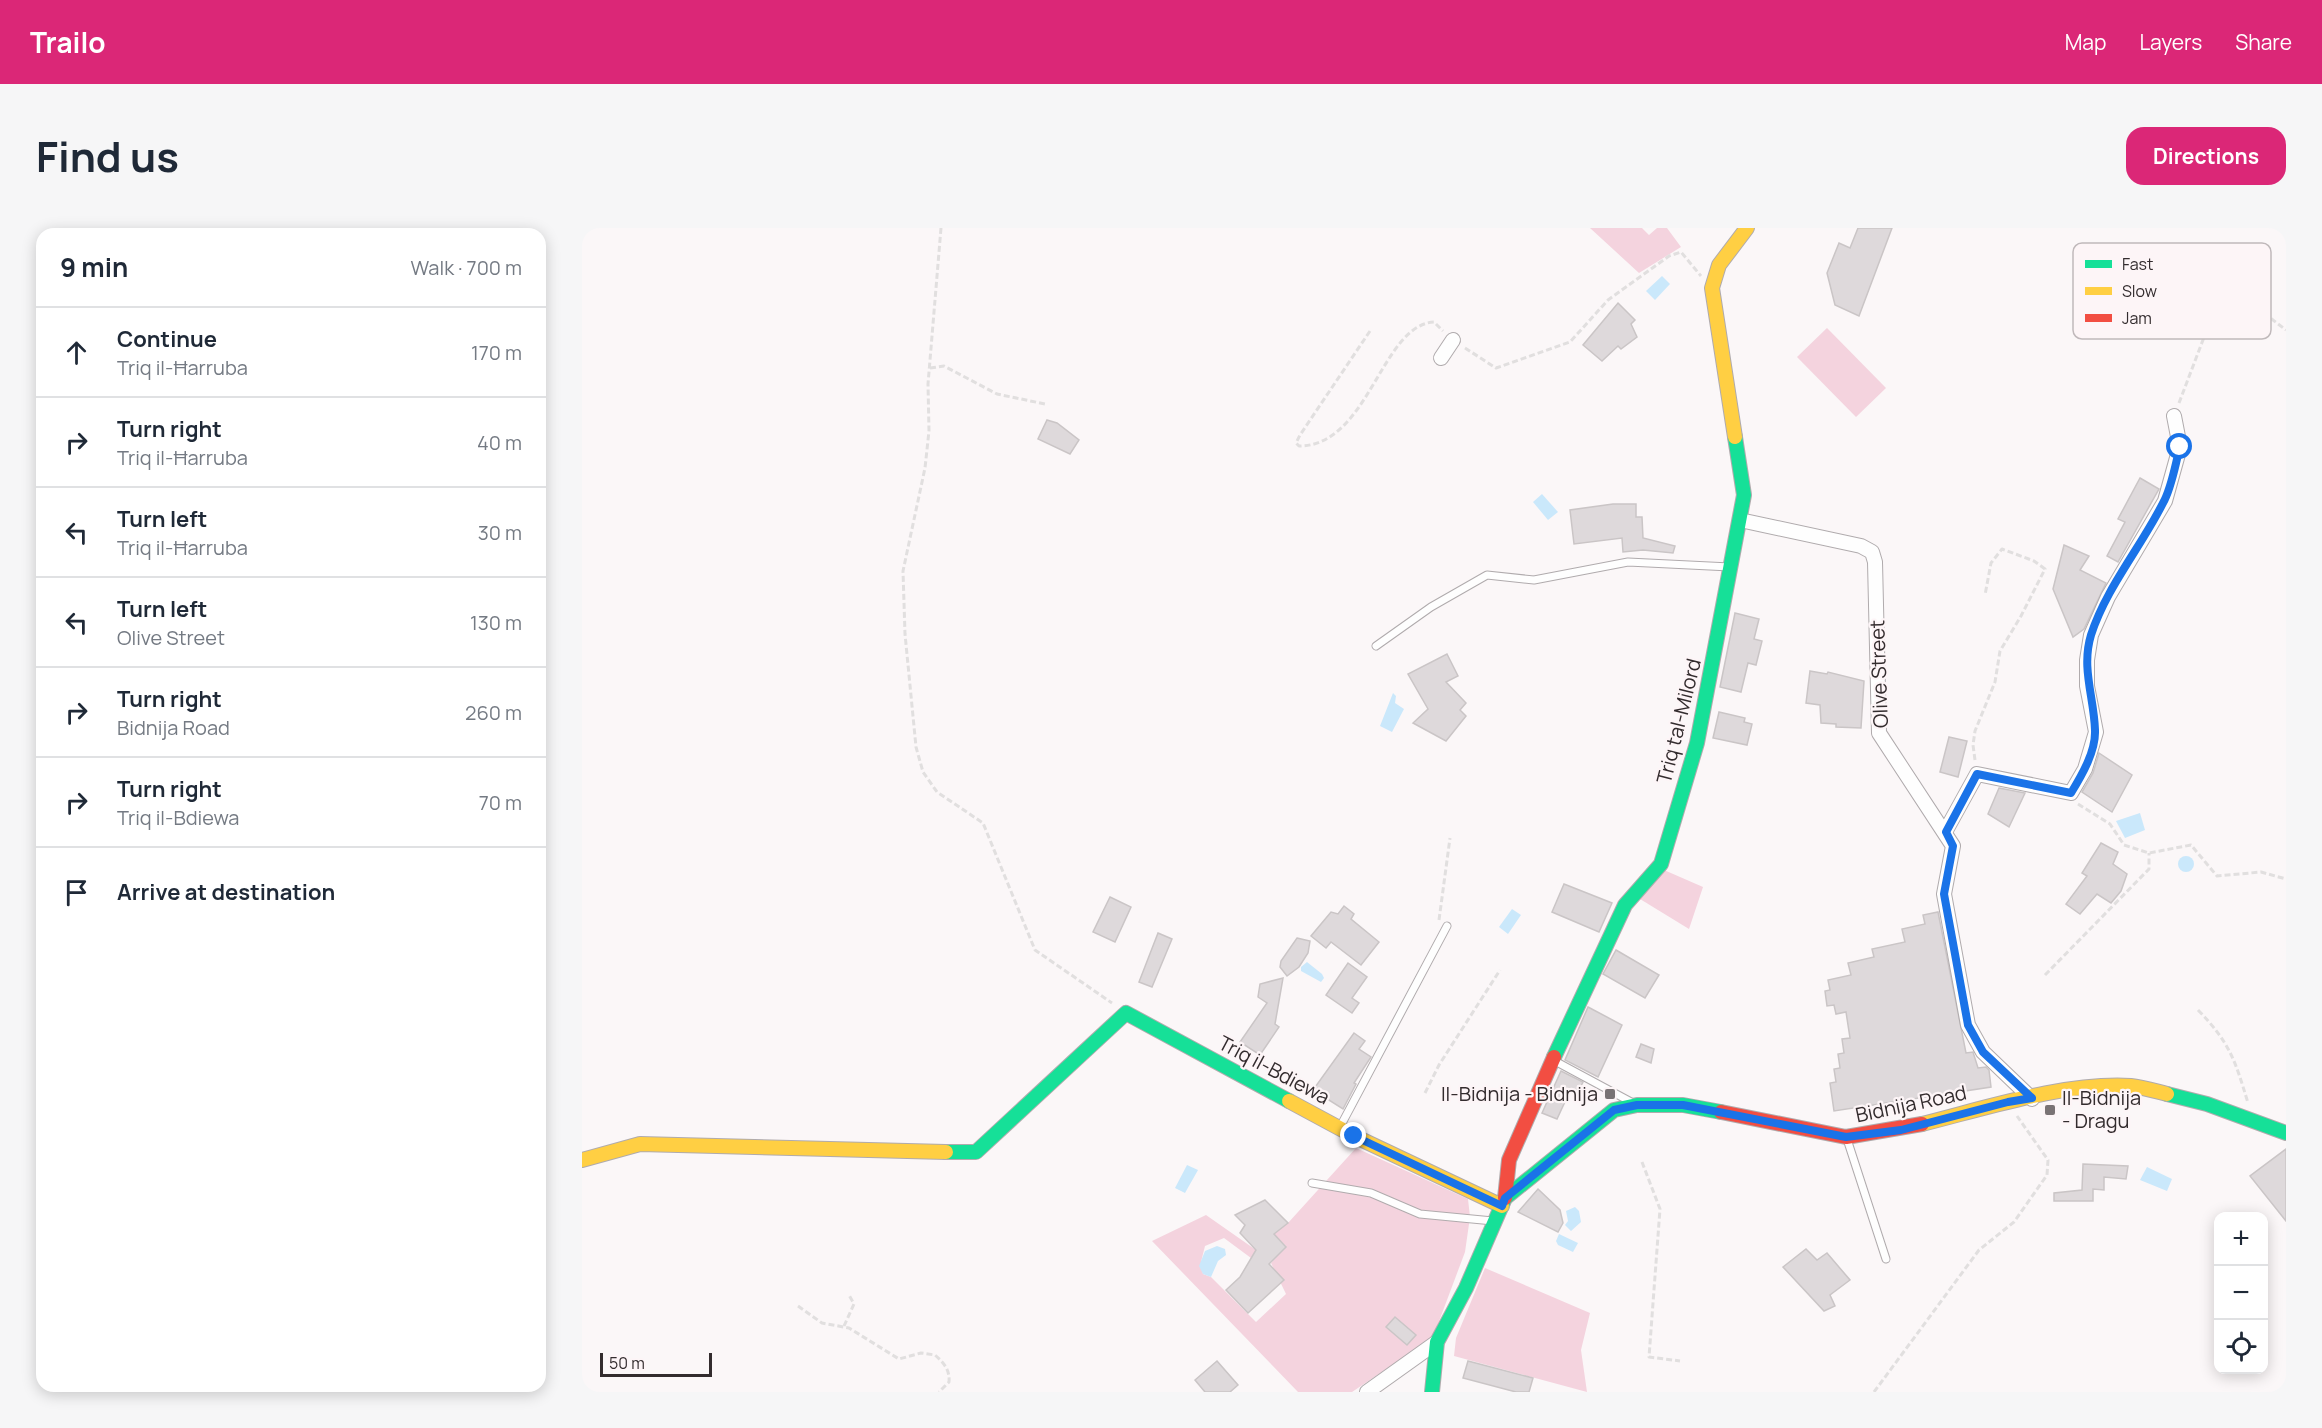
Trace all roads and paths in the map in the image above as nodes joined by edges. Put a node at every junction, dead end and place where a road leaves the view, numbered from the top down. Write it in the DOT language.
graph roads {
  1 [pos="941,228"];
  2 [pos="1746,228"];
  3 [pos="1712,288"];
  4 [pos="2271,318"];
  5 [pos="2286,330"];
  6 [pos="1370,331"];
  7 [pos="2203,339"];
  8 [pos="1453,340"];
  9 [pos="1441,358"];
  10 [pos="930,368"];
  11 [pos="1045,404"];
  12 [pos="2174,416"];
  13 [pos="1740,520"];
  14 [pos="1730,567"];
  15 [pos="1985,595"];
  16 [pos="1376,646"];
  17 [pos="1977,774"];
  18 [pos="2071,793"];
  19 [pos="1946,832"];
  20 [pos="1450,838"];
  21 [pos="2149,853"];
  22 [pos="2286,879"];
  23 [pos="1447,926"];
  24 [pos="1500,970"];
  25 [pos="2045,975"];
  26 [pos="2198,1010"];
  27 [pos="1126,1013"];
  28 [pos="1553,1060"];
  29 [pos="1425,1093"];
  30 [pos="2032,1098"];
  31 [pos="2008,1102"];
  32 [pos="1637,1105"];
  33 [pos="2246,1118"];
  34 [pos="1340,1127"];
  35 [pos="2286,1134"];
  36 [pos="1846,1137"];
  37 [pos="582,1160"];
  38 [pos="1642,1162"];
  39 [pos="1312,1183"];
  40 [pos="1504,1202"];
  41 [pos="1494,1221"];
  42 [pos="1886,1259"];
  43 [pos="849,1295"];
  44 [pos="798,1306"];
  45 [pos="844,1326"];
  46 [pos="1437,1342"];
  47 [pos="1680,1361"];
  48 [pos="939,1392"];
  49 [pos="1367,1392"];
  50 [pos="1432,1392"];
  51 [pos="1874,1392"];
  1 -- 10 [label="path"];
  2 -- 3 [label="street, Triq tal-Milord"];
  3 -- 8 [label="path"];
  3 -- 13 [label="street, Triq tal-Milord"];
  4 -- 5 [label="path"];
  6 -- 8 [label="path"];
  7 -- 12 [label="path"];
  8 -- 9 [label="street"];
  10 -- 11 [label="path"];
  10 -- 27 [label="path"];
  12 -- 18 [label="street"];
  13 -- 14 [label="street, Triq tal-Milord"];
  13 -- 19 [label="street, Olive Street"];
  14 -- 16 [label="lane"];
  14 -- 28 [label="street, Triq tal-Milord"];
  15 -- 17 [label="path"];
  17 -- 18 [label="street"];
  17 -- 19 [label="street"];
  18 -- 21 [label="path"];
  19 -- 30 [label="street, Olive Street"];
  20 -- 23 [label="path"];
  21 -- 22 [label="path"];
  21 -- 25 [label="path"];
  23 -- 34 [label="lane"];
  24 -- 29 [label="path"];
  26 -- 33 [label="path"];
  27 -- 34 [label="street, Triq il-Bdiewa"];
  27 -- 37 [label="street"];
  28 -- 32 [label="lane"];
  28 -- 40 [label="street, Triq tal-Milord"];
  30 -- 31 [label="street, Bidnija Road"];
  30 -- 33 [label="street, Bidnija Road"];
  31 -- 36 [label="street, Bidnija Road"];
  31 -- 51 [label="path"];
  32 -- 36 [label="street, Bidnija Road"];
  32 -- 40 [label="street, Bidnija Road"];
  33 -- 35 [label="street, Bidnija Road"];
  34 -- 40 [label="street, Triq il-Bdiewa"];
  36 -- 42 [label="lane"];
  38 -- 47 [label="path"];
  39 -- 41 [label="lane"];
  40 -- 41 [label="street"];
  41 -- 46 [label="street"];
  43 -- 45 [label="path"];
  44 -- 45 [label="path"];
  45 -- 48 [label="path"];
  46 -- 49 [label="street"];
  46 -- 50 [label="street"];
}
